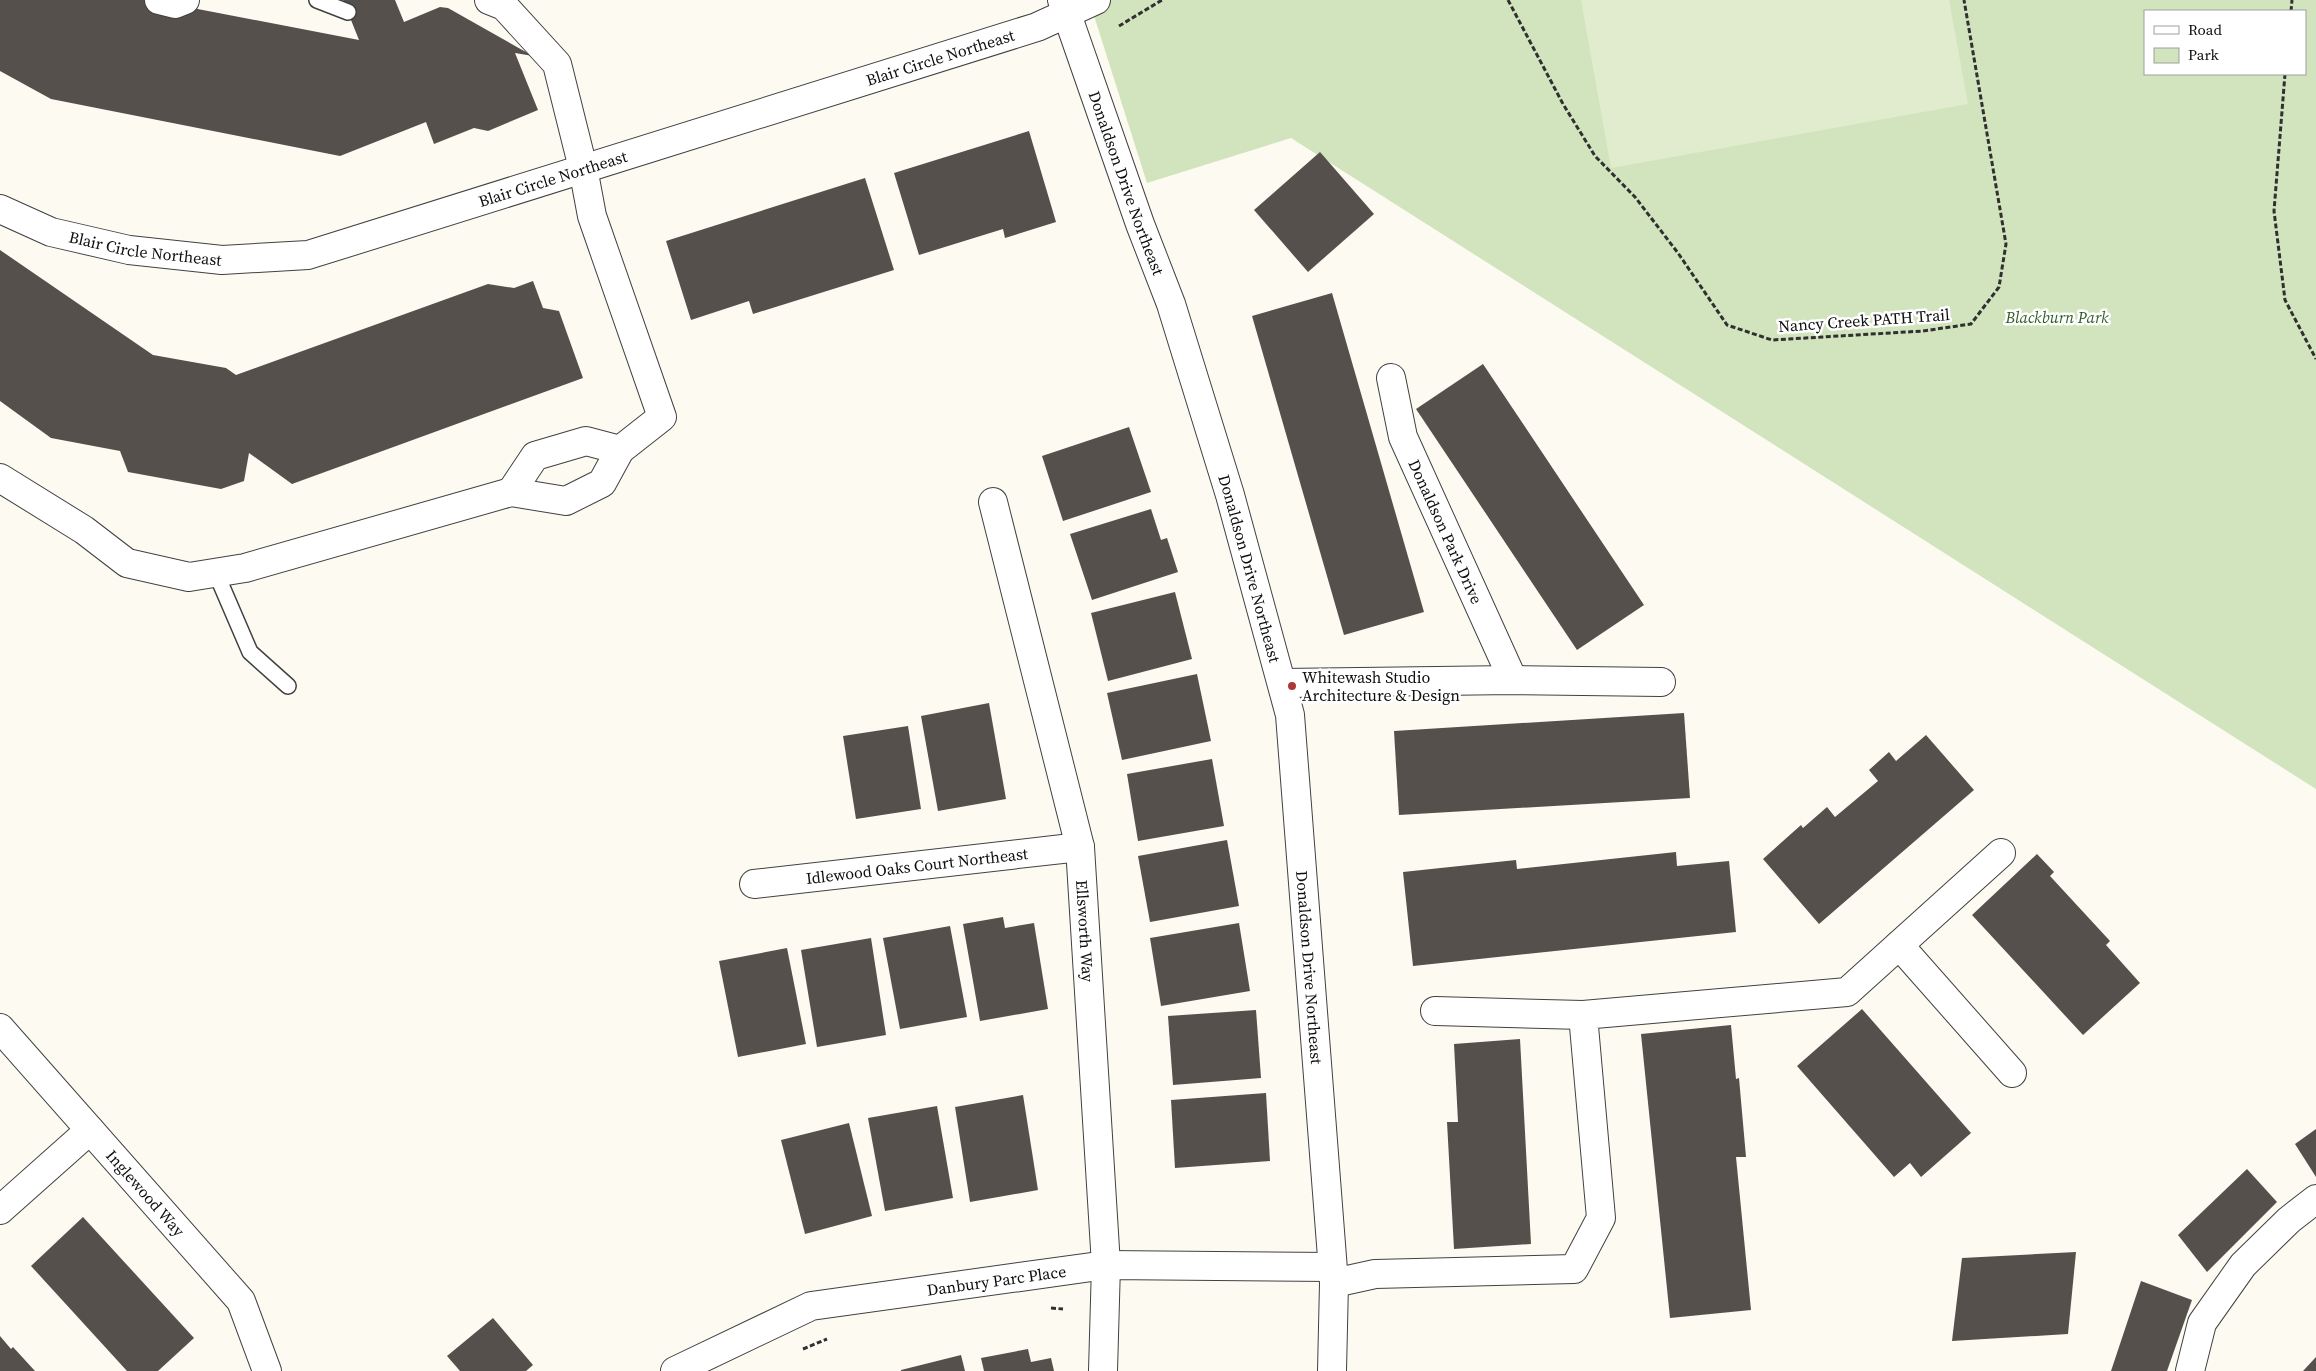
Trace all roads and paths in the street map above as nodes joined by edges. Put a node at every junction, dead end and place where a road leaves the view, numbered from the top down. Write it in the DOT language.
graph roads {
  1 [pos="159,0"];
  2 [pos="186,0"];
  3 [pos="317,0"];
  4 [pos="489,0"];
  5 [pos="1096,0"];
  6 [pos="1162,0"];
  7 [pos="1508,0"];
  8 [pos="1964,0"];
  9 [pos="1064,6"];
  10 [pos="348,12"];
  11 [pos="1114,29"];
  12 [pos="2285,75"];
  13 [pos="583,168"];
  14 [pos="0,209"];
  15 [pos="2316,359"];
  16 [pos="1391,378"];
  17 [pos="620,450"];
  18 [pos="0,478"];
  19 [pos="511,492"];
  20 [pos="993,502"];
  21 [pos="216,573"];
  22 [pos="1512,680"];
  23 [pos="1661,682"];
  24 [pos="1282,683"];
  25 [pos="288,686"];
  26 [pos="1080,847"];
  27 [pos="2001,853"];
  28 [pos="754,884"];
  29 [pos="1899,946"];
  30 [pos="1435,1011"];
  31 [pos="1583,1015"];
  32 [pos="0,1028"];
  33 [pos="2012,1073"];
  34 [pos="90,1130"];
  35 [pos="2316,1199"];
  36 [pos="0,1210"];
  37 [pos="1106,1265"];
  38 [pos="1333,1275"];
  39 [pos="830,1338"];
  40 [pos="794,1353"];
  41 [pos="267,1371"];
  42 [pos="675,1371"];
  43 [pos="1104,1371"];
  44 [pos="1332,1371"];
  45 [pos="2190,1371"];
  1 -- 2 [label="street"];
  3 -- 10 [label="lane"];
  4 -- 13 [label="street"];
  5 -- 9 [label="street, Blair Circle Northeast"];
  6 -- 11 [label="path"];
  7 -- 8 [label="path, Nancy Creek PATH Trail"];
  9 -- 13 [label="street, Blair Circle Northeast"];
  9 -- 24 [label="street, Donaldson Drive Northeast"];
  12 -- 15 [label="path"];
  13 -- 14 [label="street, Blair Circle Northeast"];
  13 -- 17 [label="street"];
  16 -- 22 [label="street, Donaldson Park Drive"];
  17 -- 19 [label="street"];
  17 -- 19 [label="street"];
  18 -- 21 [label="street"];
  19 -- 21 [label="street"];
  20 -- 26 [label="street, Ellsworth Way"];
  21 -- 25 [label="lane"];
  22 -- 23 [label="street"];
  22 -- 24 [label="street"];
  24 -- 38 [label="street, Donaldson Drive Northeast"];
  26 -- 28 [label="street, Idlewood Oaks Court Northeast"];
  26 -- 37 [label="street, Ellsworth Way"];
  27 -- 29 [label="street"];
  29 -- 31 [label="street"];
  29 -- 33 [label="street"];
  30 -- 31 [label="street"];
  31 -- 38 [label="street, Danbury Parc Place"];
  32 -- 34 [label="street, Inglewood Way"];
  34 -- 36 [label="street"];
  34 -- 41 [label="street, Inglewood Way"];
  35 -- 45 [label="street"];
  37 -- 38 [label="street, Danbury Parc Place"];
  37 -- 42 [label="street, Danbury Parc Place"];
  37 -- 43 [label="street, Ellsworth Way"];
  38 -- 44 [label="street, Donaldson Drive Northeast"];
  39 -- 40 [label="path"];
}
